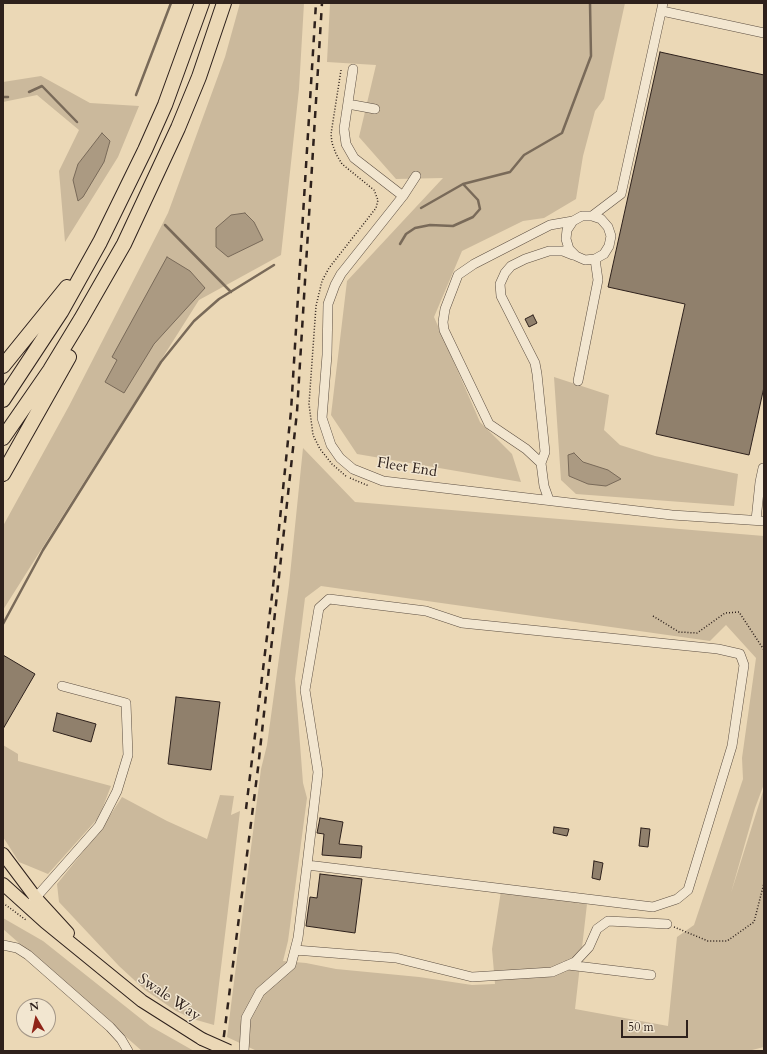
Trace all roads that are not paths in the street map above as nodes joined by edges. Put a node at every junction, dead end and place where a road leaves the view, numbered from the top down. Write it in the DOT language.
graph roads {
  1 [pos="202,3"];
  2 [pos="224,3"];
  3 [pos="662,7"];
  4 [pos="764,33"];
  5 [pos="353,69"];
  6 [pos="348,104"];
  7 [pos="376,109"];
  8 [pos="416,176"];
  9 [pos="403,196"];
  10 [pos="592,216"];
  11 [pos="573,221"];
  12 [pos="100,242"];
  13 [pos="124,244"];
  14 [pos="576,256"];
  15 [pos="595,259"];
  16 [pos="3,366"];
  17 [pos="578,382"];
  18 [pos="3,400"];
  19 [pos="3,438"];
  20 [pos="541,463"];
  21 [pos="763,468"];
  22 [pos="3,474"];
  23 [pos="549,500"];
  24 [pos="760,520"];
  25 [pos="62,686"];
  26 [pos="3,854"];
  27 [pos="306,865"];
  28 [pos="3,884"];
  29 [pos="32,903"];
  30 [pos="667,924"];
  31 [pos="3,945"];
  32 [pos="295,950"];
  33 [pos="568,965"];
  34 [pos="651,975"];
  35 [pos="128,1051"];
  36 [pos="229,1051"];
  37 [pos="244,1051"];
  1 -- 12 [label="highway"];
  2 -- 13 [label="highway"];
  3 -- 4 [label="street"];
  3 -- 10 [label="street"];
  5 -- 6 [label="street"];
  6 -- 7 [label="street"];
  6 -- 9 [label="street"];
  8 -- 9 [label="street, Fleet End"];
  9 -- 23 [label="street, Fleet End"];
  10 -- 11 [label="street"];
  10 -- 15 [label="street"];
  11 -- 14 [label="street"];
  11 -- 20 [label="street"];
  12 -- 16 [label="highway"];
  12 -- 18 [label="highway"];
  13 -- 19 [label="highway"];
  13 -- 22 [label="highway"];
  14 -- 15 [label="street"];
  14 -- 20 [label="street"];
  15 -- 17 [label="street"];
  20 -- 23 [label="street"];
  21 -- 24 [label="street"];
  23 -- 24 [label="street, Fleet End"];
  25 -- 29 [label="street"];
  26 -- 29 [label="main road, Swale Way"];
  27 -- 27 [label="street"];
  27 -- 32 [label="street"];
  28 -- 29 [label="main road, Swale Way"];
  29 -- 36 [label="main road, Swale Way, bridge"];
  30 -- 33 [label="street"];
  31 -- 35 [label="street"];
  32 -- 33 [label="street"];
  32 -- 37 [label="street"];
  33 -- 34 [label="street"];
}
